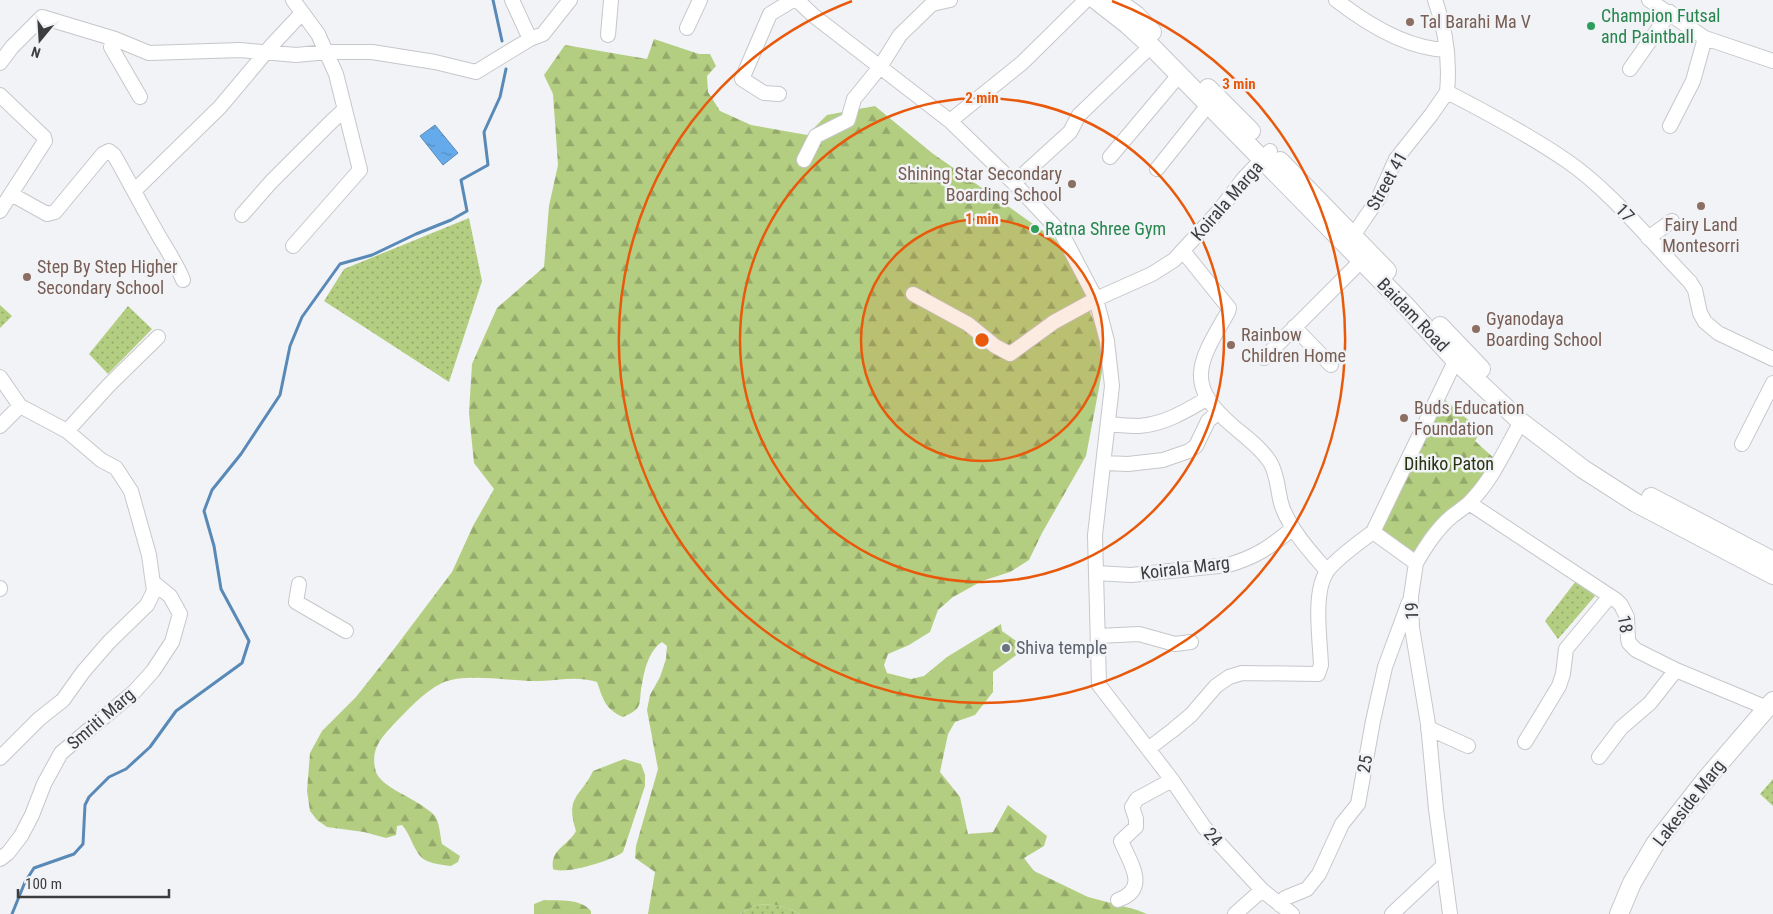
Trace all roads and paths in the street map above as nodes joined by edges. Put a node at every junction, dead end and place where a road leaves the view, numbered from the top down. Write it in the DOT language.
graph roads {
  1 [pos="293,0"];
  2 [pos="512,0"];
  3 [pos="570,0"];
  4 [pos="611,0"];
  5 [pos="700,0"];
  6 [pos="793,0"];
  7 [pos="797,0"];
  8 [pos="950,0"];
  9 [pos="1336,0"];
  10 [pos="1435,0"];
  11 [pos="1654,1"];
  12 [pos="1109,4"];
  13 [pos="1670,12"];
  14 [pos="302,13"];
  15 [pos="687,28"];
  16 [pos="608,35"];
  17 [pos="1705,38"];
  18 [pos="530,39"];
  19 [pos="115,40"];
  20 [pos="1151,46"];
  21 [pos="1447,50"];
  22 [pos="327,52"];
  23 [pos="266,53"];
  24 [pos="1773,62"];
  25 [pos="0,63"];
  26 [pos="880,67"];
  27 [pos="1630,69"];
  28 [pos="1179,75"];
  29 [pos="1447,92"];
  30 [pos="779,94"];
  31 [pos="0,95"];
  32 [pos="140,97"];
  33 [pos="1208,105"];
  34 [pos="344,110"];
  35 [pos="950,121"];
  36 [pos="1670,126"];
  37 [pos="1266,155"];
  38 [pos="1110,157"];
  39 [pos="804,160"];
  40 [pos="1157,169"];
  41 [pos="1014,183"];
  42 [pos="135,190"];
  43 [pos="11,194"];
  44 [pos="0,211"];
  45 [pos="242,215"];
  46 [pos="1672,221"];
  47 [pos="1648,238"];
  48 [pos="1349,241"];
  49 [pos="293,246"];
  50 [pos="1183,251"];
  51 [pos="1361,262"];
  52 [pos="183,280"];
  53 [pos="913,294"];
  54 [pos="1096,299"];
  55 [pos="1294,327"];
  56 [pos="158,337"];
  57 [pos="1459,354"];
  58 [pos="1264,358"];
  59 [pos="1773,358"];
  60 [pos="1331,364"];
  61 [pos="0,377"];
  62 [pos="1773,383"];
  63 [pos="1208,398"];
  64 [pos="20,406"];
  65 [pos="1218,413"];
  66 [pos="1521,422"];
  67 [pos="1108,424"];
  68 [pos="0,426"];
  69 [pos="67,432"];
  70 [pos="1742,444"];
  71 [pos="1104,463"];
  72 [pos="1469,503"];
  73 [pos="1292,529"];
  74 [pos="1373,532"];
  75 [pos="1773,561"];
  76 [pos="1416,562"];
  77 [pos="1327,571"];
  78 [pos="1096,573"];
  79 [pos="1773,575"];
  80 [pos="154,583"];
  81 [pos="299,584"];
  82 [pos="1411,596"];
  83 [pos="1610,596"];
  84 [pos="346,631"];
  85 [pos="1098,636"];
  86 [pos="1191,642"];
  87 [pos="1676,670"];
  88 [pos="1770,705"];
  89 [pos="1428,728"];
  90 [pos="1525,742"];
  91 [pos="1468,746"];
  92 [pos="1148,748"];
  93 [pos="1599,757"];
  94 [pos="0,758"];
  95 [pos="1172,780"];
  96 [pos="0,859"];
  97 [pos="1443,866"];
  98 [pos="1262,890"];
  99 [pos="1118,900"];
  100 [pos="1280,905"];
  101 [pos="1235,914"];
  102 [pos="1292,914"];
  103 [pos="1392,914"];
  104 [pos="1450,914"];
  105 [pos="1619,914"];
  1 -- 14 [label="street"];
  2 -- 18 [label="street"];
  3 -- 18 [label="street"];
  4 -- 16 [label="street"];
  5 -- 15 [label="street"];
  6 -- 30 [label="street"];
  7 -- 26 [label="street"];
  8 -- 26 [label="street"];
  9 -- 21 [label="street"];
  10 -- 21 [label="street"];
  11 -- 13 [label="street"];
  12 -- 20 [label="main road, Baidam Road"];
  12 -- 35 [label="street"];
  12 -- 37 [label="main road, Baidam Road"];
  13 -- 17 [label="street"];
  13 -- 27 [label="street"];
  14 -- 22 [label="street"];
  14 -- 23 [label="street"];
  17 -- 24 [label="street"];
  17 -- 36 [label="street"];
  18 -- 22 [label="street"];
  19 -- 23 [label="street"];
  19 -- 25 [label="street"];
  19 -- 32 [label="street"];
  20 -- 28 [label="main road, Baidam Road"];
  20 -- 41 [label="street"];
  21 -- 29 [label="street"];
  22 -- 23 [label="street"];
  22 -- 34 [label="street"];
  23 -- 42 [label="street"];
  26 -- 35 [label="street"];
  26 -- 39 [label="street"];
  28 -- 33 [label="main road, Baidam Road"];
  28 -- 38 [label="street"];
  29 -- 47 [label="street, 17 / 17"];
  29 -- 48 [label="street, Street 41"];
  31 -- 43 [label="street"];
  33 -- 37 [label="main road, Baidam Road"];
  33 -- 40 [label="street"];
  34 -- 45 [label="street"];
  34 -- 49 [label="street"];
  35 -- 41 [label="street"];
  37 -- 48 [label="main road, Baidam Road"];
  37 -- 50 [label="street, Koirala Marga"];
  41 -- 54 [label="street"];
  42 -- 43 [label="street"];
  42 -- 52 [label="street"];
  43 -- 44 [label="street"];
  46 -- 47 [label="street"];
  47 -- 59 [label="street, 17 / 17"];
  48 -- 51 [label="main road, Baidam Road"];
  48 -- 57 [label="main road, Baidam Road"];
  50 -- 54 [label="street, Koirala Marga"];
  50 -- 63 [label="street"];
  51 -- 55 [label="street"];
  51 -- 57 [label="main road, Baidam Road"];
  53 -- 54 [label="street, Koirala Marga"];
  54 -- 67 [label="street"];
  55 -- 58 [label="street"];
  55 -- 60 [label="street"];
  56 -- 69 [label="street"];
  57 -- 66 [label="main road, Baidam Road"];
  57 -- 74 [label="street"];
  57 -- 75 [label="main road, Baidam Road"];
  61 -- 64 [label="street"];
  62 -- 70 [label="street"];
  63 -- 65 [label="street"];
  63 -- 67 [label="street"];
  64 -- 68 [label="street"];
  64 -- 69 [label="street"];
  65 -- 71 [label="street"];
  65 -- 73 [label="street"];
  66 -- 72 [label="street"];
  66 -- 79 [label="main road, Baidam Road"];
  67 -- 71 [label="street"];
  69 -- 80 [label="street"];
  71 -- 78 [label="street"];
  72 -- 76 [label="street"];
  72 -- 83 [label="street, 18 / 18"];
  73 -- 77 [label="street"];
  73 -- 78 [label="street, Koirala Marg"];
  74 -- 76 [label="street"];
  74 -- 77 [label="street"];
  76 -- 82 [label="street, 19"];
  77 -- 92 [label="street"];
  78 -- 85 [label="street"];
  80 -- 94 [label="street"];
  80 -- 96 [label="street, Smriti Marg"];
  81 -- 84 [label="street"];
  82 -- 89 [label="street, 19"];
  82 -- 100 [label="street, 25 / 25"];
  83 -- 87 [label="street, 18 / 18"];
  83 -- 90 [label="street"];
  85 -- 86 [label="street"];
  85 -- 92 [label="street"];
  87 -- 88 [label="street, 18 / 18"];
  87 -- 93 [label="street"];
  88 -- 105 [label="main road, Lakeside Marg"];
  89 -- 91 [label="street"];
  89 -- 97 [label="street, 19"];
  92 -- 95 [label="street, 24 / 24"];
  95 -- 98 [label="street, 24 / 24"];
  95 -- 99 [label="street"];
  97 -- 103 [label="street"];
  97 -- 104 [label="street, 19"];
  98 -- 100 [label="street, 24 / 24"];
  98 -- 101 [label="street"];
  100 -- 102 [label="street, 24 / 24"];
}
